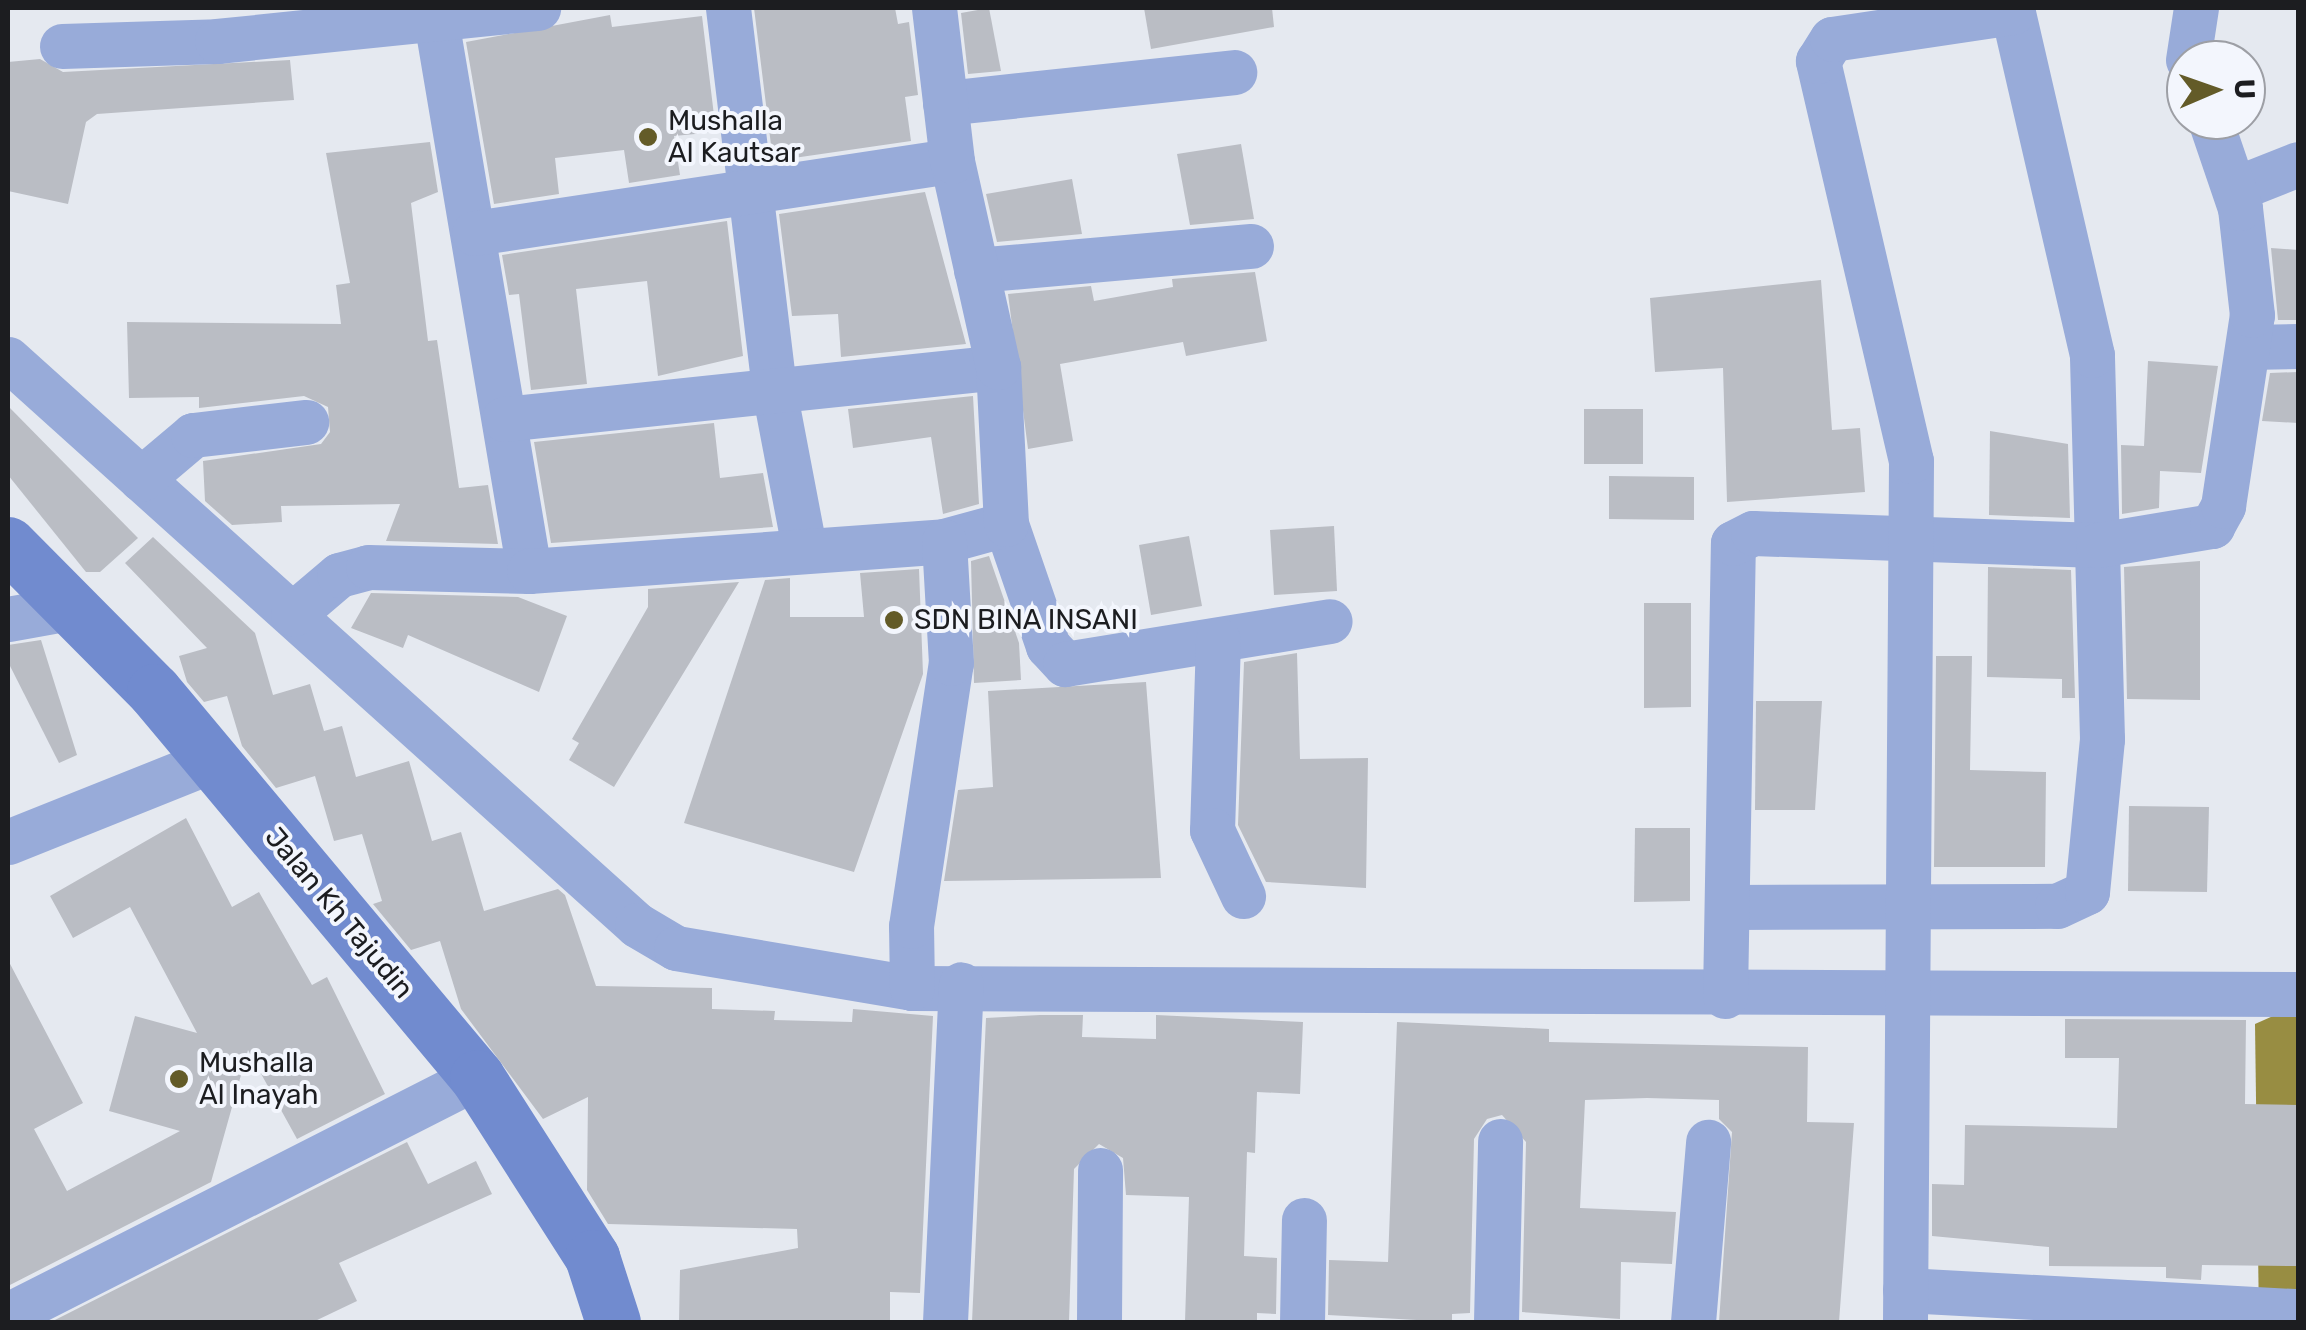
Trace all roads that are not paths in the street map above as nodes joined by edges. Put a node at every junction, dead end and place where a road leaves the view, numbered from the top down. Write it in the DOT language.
graph roads {
  1 [pos="538,8"];
  2 [pos="728,8"];
  3 [pos="934,8"];
  4 [pos="2196,8"];
  5 [pos="2012,10"];
  6 [pos="436,14"];
  7 [pos="2191,40"];
  8 [pos="62,46"];
  9 [pos="1234,72"];
  10 [pos="945,103"];
  11 [pos="2217,140"];
  12 [pos="952,161"];
  13 [pos="2298,164"];
  14 [pos="748,189"];
  15 [pos="2235,189"];
  16 [pos="474,233"];
  17 [pos="1251,246"];
  18 [pos="976,270"];
  19 [pos="2298,346"];
  20 [pos="2248,347"];
  21 [pos="8,359"];
  22 [pos="998,367"];
  23 [pos="774,390"];
  24 [pos="504,419"];
  25 [pos="306,422"];
  26 [pos="159,463"];
  27 [pos="1006,524"];
  28 [pos="1912,540"];
  29 [pos="944,541"];
  30 [pos="8,544"];
  31 [pos="2098,545"];
  32 [pos="804,548"];
  33 [pos="529,571"];
  34 [pos="314,596"];
  35 [pos="69,608"];
  36 [pos="8,620"];
  37 [pos="1330,621"];
  38 [pos="1218,640"];
  39 [pos="211,761"];
  40 [pos="8,842"];
  41 [pos="1243,896"];
  42 [pos="1908,904"];
  43 [pos="1731,907"];
  44 [pos="912,982"];
  45 [pos="960,984"];
  46 [pos="2298,994"];
  47 [pos="1726,996"];
  48 [pos="1907,1000"];
  49 [pos="476,1077"];
  50 [pos="1500,1141"];
  51 [pos="1708,1142"];
  52 [pos="1100,1170"];
  53 [pos="1304,1220"];
  54 [pos="1905,1306"];
  55 [pos="2298,1311"];
  56 [pos="8,1316"];
  57 [pos="613,1322"];
  58 [pos="945,1322"];
  59 [pos="1100,1322"];
  60 [pos="1302,1322"];
  61 [pos="1496,1322"];
  62 [pos="1693,1322"];
  1 -- 6 [label="street"];
  2 -- 14 [label="street"];
  3 -- 10 [label="street"];
  4 -- 7 [label="street"];
  5 -- 28 [label="street"];
  5 -- 31 [label="street"];
  6 -- 8 [label="street"];
  6 -- 16 [label="street"];
  9 -- 10 [label="street"];
  10 -- 12 [label="street"];
  11 -- 15 [label="street"];
  12 -- 14 [label="street"];
  12 -- 18 [label="street"];
  13 -- 15 [label="street"];
  14 -- 16 [label="street"];
  14 -- 23 [label="street"];
  15 -- 20 [label="street"];
  16 -- 24 [label="street"];
  17 -- 18 [label="street"];
  18 -- 22 [label="street"];
  19 -- 20 [label="street"];
  20 -- 31 [label="street"];
  21 -- 26 [label="street"];
  22 -- 23 [label="street"];
  22 -- 27 [label="street"];
  23 -- 24 [label="street"];
  23 -- 32 [label="street"];
  24 -- 33 [label="street"];
  25 -- 26 [label="street"];
  26 -- 34 [label="street"];
  27 -- 29 [label="street"];
  27 -- 38 [label="street"];
  28 -- 31 [label="street"];
  28 -- 42 [label="street"];
  28 -- 43 [label="street"];
  29 -- 32 [label="street"];
  29 -- 44 [label="street"];
  30 -- 35 [label="street, Jalan Kh Tajudin"];
  31 -- 42 [label="street"];
  32 -- 33 [label="street"];
  33 -- 34 [label="street"];
  34 -- 44 [label="street"];
  35 -- 36 [label="street"];
  35 -- 39 [label="street, Jalan Kh Tajudin"];
  37 -- 38 [label="street"];
  38 -- 41 [label="street"];
  39 -- 40 [label="street"];
  39 -- 49 [label="street, Jalan Kh Tajudin"];
  42 -- 43 [label="street"];
  42 -- 48 [label="street"];
  43 -- 47 [label="street"];
  44 -- 45 [label="street"];
  45 -- 47 [label="street"];
  45 -- 58 [label="street"];
  46 -- 48 [label="street"];
  47 -- 48 [label="street"];
  48 -- 54 [label="street"];
  49 -- 56 [label="street"];
  49 -- 57 [label="street, Jalan Kh Tajudin"];
  50 -- 61 [label="street"];
  51 -- 62 [label="street"];
  52 -- 59 [label="street"];
  53 -- 60 [label="street"];
  54 -- 55 [label="street"];
}
